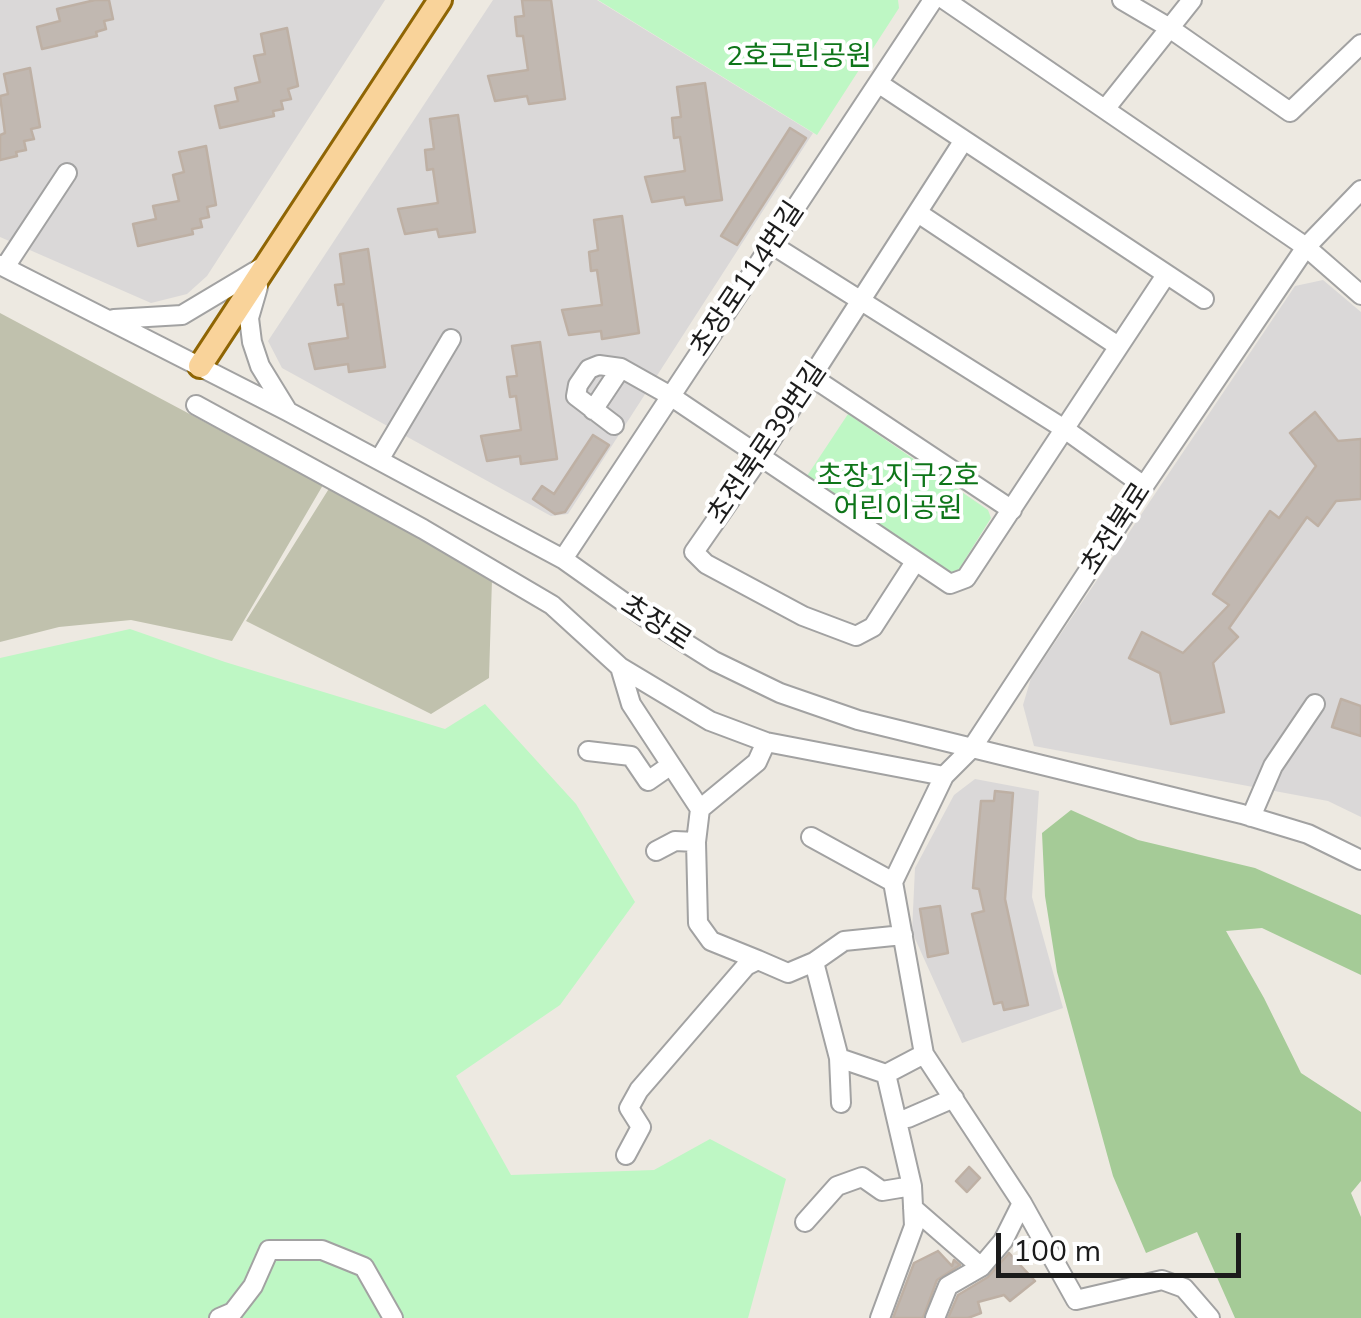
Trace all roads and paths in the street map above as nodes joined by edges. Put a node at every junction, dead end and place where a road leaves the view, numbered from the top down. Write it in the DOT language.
graph roads {
  1 [pos="440,0"];
  2 [pos="933,0"];
  3 [pos="945,0"];
  4 [pos="1122,0"];
  5 [pos="1192,0"];
  6 [pos="1168,27"];
  7 [pos="1361,44"];
  8 [pos="878,83"];
  9 [pos="1106,108"];
  10 [pos="964,140"];
  11 [pos="67,173"];
  12 [pos="1361,190"];
  13 [pos="918,213"];
  14 [pos="771,244"];
  15 [pos="1306,247"];
  16 [pos="3,266"];
  17 [pos="264,266"];
  18 [pos="1166,275"];
  19 [pos="1361,295"];
  20 [pos="1204,299"];
  21 [pos="861,303"];
  22 [pos="110,319"];
  23 [pos="450,340"];
  24 [pos="1118,346"];
  25 [pos="200,366"];
  26 [pos="621,368"];
  27 [pos="812,376"];
  28 [pos="669,395"];
  29 [pos="196,405"];
  30 [pos="593,410"];
  31 [pos="287,411"];
  32 [pos="614,425"];
  33 [pos="1066,430"];
  34 [pos="760,457"];
  35 [pos="379,460"];
  36 [pos="1144,486"];
  37 [pos="1012,510"];
  38 [pos="562,559"];
  39 [pos="915,562"];
  40 [pos="620,667"];
  41 [pos="1315,704"];
  42 [pos="766,742"];
  43 [pos="972,748"];
  44 [pos="588,751"];
  45 [pos="671,765"];
  46 [pos="944,776"];
  47 [pos="700,809"];
  48 [pos="1251,817"];
  49 [pos="811,837"];
  50 [pos="696,842"];
  51 [pos="656,851"];
  52 [pos="1361,860"];
  53 [pos="892,882"];
  54 [pos="902,935"];
  55 [pos="758,960"];
  56 [pos="814,962"];
  57 [pos="924,1054"];
  58 [pos="839,1058"];
  59 [pos="886,1074"];
  60 [pos="954,1098"];
  61 [pos="841,1103"];
  62 [pos="908,1118"];
  63 [pos="626,1155"];
  64 [pos="912,1186"];
  65 [pos="1022,1203"];
  66 [pos="913,1208"];
  67 [pos="805,1222"];
  68 [pos="981,1267"];
  69 [pos="218,1318"];
  70 [pos="393,1318"];
  71 [pos="880,1318"];
  72 [pos="935,1318"];
  73 [pos="1210,1318"];
  1 -- 17 [label="main road"];
  2 -- 8 [label="street, 초장로114번길"];
  3 -- 9 [label="street"];
  4 -- 6 [label="street"];
  5 -- 6 [label="street"];
  6 -- 7 [label="street"];
  6 -- 9 [label="street"];
  8 -- 10 [label="street"];
  8 -- 14 [label="street, 초장로114번길"];
  9 -- 15 [label="street"];
  10 -- 13 [label="street, 초전북로39번길"];
  10 -- 18 [label="street"];
  11 -- 16 [label="street"];
  12 -- 15 [label="street, 초전북로"];
  13 -- 21 [label="street, 초전북로39번길"];
  13 -- 24 [label="street"];
  14 -- 21 [label="street"];
  14 -- 28 [label="street, 초장로114번길"];
  15 -- 19 [label="street"];
  15 -- 36 [label="street, 초전북로"];
  16 -- 22 [label="street, 초장로"];
  17 -- 22 [label="street"];
  17 -- 25 [label="main road"];
  17 -- 31 [label="street"];
  18 -- 20 [label="street"];
  18 -- 24 [label="street"];
  21 -- 27 [label="street, 초전북로39번길"];
  21 -- 33 [label="street"];
  22 -- 25 [label="street, 초장로"];
  23 -- 35 [label="street"];
  24 -- 33 [label="street"];
  25 -- 31 [label="street, 초장로"];
  26 -- 28 [label="street"];
  26 -- 30 [label="street"];
  26 -- 30 [label="street"];
  27 -- 34 [label="street, 초전북로39번길"];
  27 -- 37 [label="street"];
  28 -- 34 [label="street"];
  28 -- 38 [label="street, 초장로114번길"];
  29 -- 40 [label="street"];
  30 -- 32 [label="street"];
  31 -- 35 [label="street, 초장로"];
  33 -- 36 [label="street"];
  33 -- 37 [label="street"];
  34 -- 39 [label="street"];
  34 -- 39 [label="street, 초전북로39번길"];
  35 -- 38 [label="street, 초장로"];
  36 -- 43 [label="street, 초전북로"];
  37 -- 39 [label="street"];
  38 -- 43 [label="street, 초장로"];
  40 -- 42 [label="street"];
  40 -- 45 [label="street"];
  41 -- 48 [label="street"];
  42 -- 46 [label="street"];
  42 -- 47 [label="street"];
  43 -- 46 [label="street, 초전북로"];
  43 -- 48 [label="street, 초장로"];
  44 -- 45 [label="street"];
  45 -- 47 [label="street"];
  46 -- 53 [label="street, 초전북로"];
  47 -- 50 [label="street"];
  48 -- 52 [label="street, 초장로"];
  49 -- 53 [label="street"];
  50 -- 51 [label="street"];
  50 -- 55 [label="street"];
  53 -- 54 [label="street"];
  54 -- 56 [label="street"];
  54 -- 57 [label="street"];
  55 -- 56 [label="street"];
  55 -- 63 [label="street"];
  56 -- 58 [label="street"];
  57 -- 59 [label="street"];
  57 -- 60 [label="street"];
  58 -- 59 [label="street"];
  58 -- 61 [label="street"];
  59 -- 64 [label="street"];
  60 -- 62 [label="street"];
  60 -- 65 [label="street"];
  64 -- 66 [label="street"];
  64 -- 67 [label="street"];
  65 -- 68 [label="street"];
  65 -- 73 [label="street"];
  66 -- 68 [label="street"];
  66 -- 71 [label="street"];
  68 -- 72 [label="street"];
  69 -- 70 [label="street"];
}
